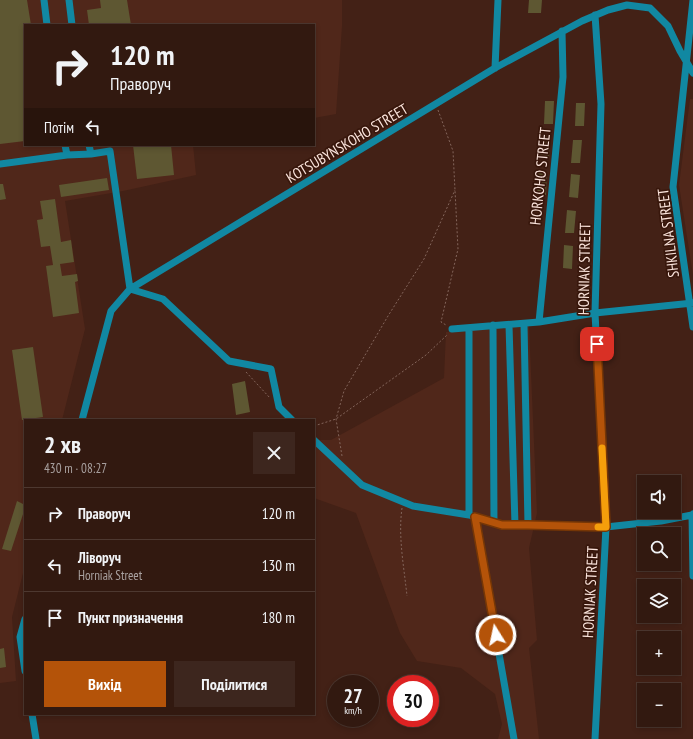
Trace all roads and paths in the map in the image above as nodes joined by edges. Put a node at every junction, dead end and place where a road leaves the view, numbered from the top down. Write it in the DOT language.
graph roads {
  1 [pos="44,0"];
  2 [pos="69,0"];
  3 [pos="498,0"];
  4 [pos="693,0"];
  5 [pos="595,15"];
  6 [pos="47,24"];
  7 [pos="72,24"];
  8 [pos="562,31"];
  9 [pos="687,64"];
  10 [pos="495,68"];
  11 [pos="693,73"];
  12 [pos="436,104"];
  13 [pos="65,146"];
  14 [pos="89,146"];
  15 [pos="91,154"];
  16 [pos="67,155"];
  17 [pos="0,164"];
  18 [pos="455,190"];
  19 [pos="130,289"];
  20 [pos="691,303"];
  21 [pos="595,313"];
  22 [pos="539,322"];
  23 [pos="524,324"];
  24 [pos="493,325"];
  25 [pos="509,325"];
  26 [pos="469,328"];
  27 [pos="693,328"];
  28 [pos="452,329"];
  29 [pos="238,362"];
  30 [pos="278,407"];
  31 [pos="82,419"];
  32 [pos="291,419"];
  33 [pos="336,420"];
  34 [pos="315,426"];
  35 [pos="315,441"];
  36 [pos="344,468"];
  37 [pos="402,502"];
  38 [pos="692,514"];
  39 [pos="472,516"];
  40 [pos="494,522"];
  41 [pos="515,525"];
  42 [pos="528,525"];
  43 [pos="606,527"];
  44 [pos="693,576"];
  45 [pos="407,596"];
  46 [pos="24,622"];
  47 [pos="24,664"];
  48 [pos="32,715"];
  49 [pos="36,739"];
  50 [pos="514,739"];
  51 [pos="595,739"];
  1 -- 6 [label="street"];
  2 -- 7 [label="street"];
  3 -- 10 [label="street"];
  4 -- 9 [label="street, SHKILNA STREET"];
  5 -- 8 [label="street, KOTSUBYNSKOHO STREET"];
  5 -- 9 [label="street, KOTSUBYNSKOHO STREET"];
  5 -- 21 [label="street, HORNIAK STREET"];
  8 -- 10 [label="street, KOTSUBYNSKOHO STREET"];
  8 -- 22 [label="street, HORKOHO STREET"];
  9 -- 11 [label="street, KOTSUBYNSKOHO STREET"];
  9 -- 20 [label="street, SHKILNA STREET"];
  10 -- 12 [label="street, KOTSUBYNSKOHO STREET"];
  12 -- 18 [label="path"];
  12 -- 19 [label="street, KOTSUBYNSKOHO STREET"];
  13 -- 16 [label="street"];
  14 -- 15 [label="street"];
  15 -- 16 [label="street"];
  15 -- 19 [label="street"];
  16 -- 17 [label="street"];
  18 -- 28 [label="path"];
  18 -- 33 [label="path"];
  19 -- 29 [label="street"];
  19 -- 31 [label="street, KOTSUBYNSKOHO STREET"];
  20 -- 21 [label="street"];
  20 -- 27 [label="street, SHKILNA STREET"];
  21 -- 22 [label="street"];
  21 -- 43 [label="street, HORNIAK STREET"];
  22 -- 23 [label="street"];
  23 -- 25 [label="street"];
  23 -- 42 [label="street"];
  24 -- 25 [label="street"];
  24 -- 26 [label="street"];
  24 -- 40 [label="street"];
  25 -- 41 [label="street"];
  26 -- 28 [label="street"];
  26 -- 39 [label="street"];
  28 -- 33 [label="path"];
  29 -- 30 [label="path"];
  29 -- 30 [label="street"];
  30 -- 32 [label="street"];
  33 -- 34 [label="path"];
  33 -- 36 [label="path"];
  35 -- 36 [label="street"];
  36 -- 37 [label="street"];
  37 -- 39 [label="street"];
  37 -- 45 [label="path"];
  38 -- 43 [label="street"];
  38 -- 44 [label="street"];
  39 -- 40 [label="street"];
  39 -- 50 [label="street"];
  40 -- 41 [label="street"];
  41 -- 42 [label="street"];
  42 -- 43 [label="street"];
  43 -- 51 [label="street, HORNIAK STREET"];
  46 -- 47 [label="street"];
  48 -- 49 [label="street"];
}
